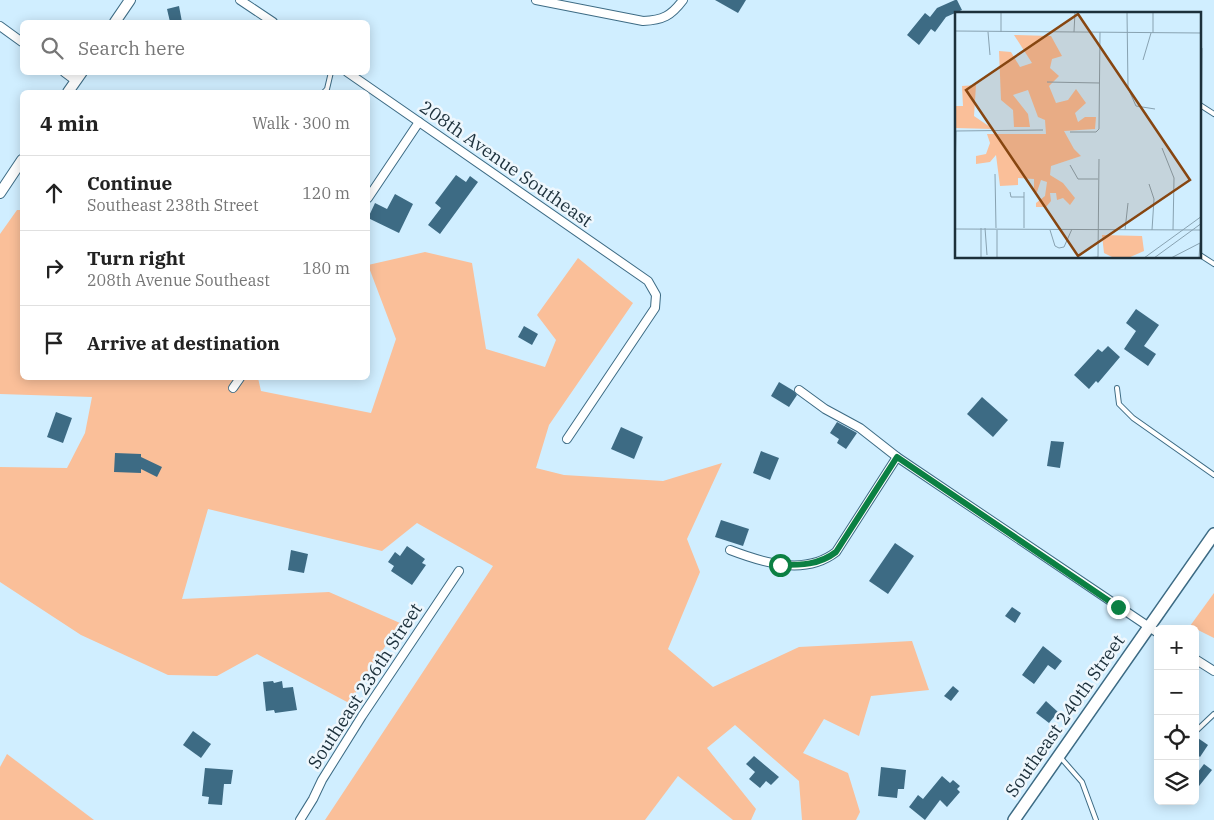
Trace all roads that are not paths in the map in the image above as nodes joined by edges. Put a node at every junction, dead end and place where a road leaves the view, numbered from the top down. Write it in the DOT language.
graph roads {
  1 [pos="130,0"];
  2 [pos="240,0"];
  3 [pos="536,0"];
  4 [pos="683,0"];
  5 [pos="116,20"];
  6 [pos="270,20"];
  7 [pos="0,26"];
  8 [pos="20,41"];
  9 [pos="330,75"];
  10 [pos="351,75"];
  11 [pos="79,77"];
  12 [pos="69,90"];
  13 [pos="326,90"];
  14 [pos="1202,105"];
  15 [pos="1214,114"];
  16 [pos="419,122"];
  17 [pos="20,163"];
  18 [pos="0,193"];
  19 [pos="370,195"];
  20 [pos="1202,256"];
  21 [pos="1214,264"];
  22 [pos="239,380"];
  23 [pos="233,388"];
  24 [pos="1116,388"];
  25 [pos="799,390"];
  26 [pos="567,439"];
  27 [pos="897,457"];
  28 [pos="1214,475"];
  29 [pos="1214,534"];
  30 [pos="730,550"];
  31 [pos="459,571"];
  32 [pos="1158,625"];
  33 [pos="1154,631"];
  34 [pos="1199,661"];
  35 [pos="1214,671"];
  36 [pos="1214,714"];
  37 [pos="1199,728"];
  38 [pos="1058,755"];
  39 [pos="300,820"];
  40 [pos="1014,820"];
  41 [pos="1096,820"];
  1 -- 5 [label="street"];
  2 -- 6 [label="street"];
  3 -- 4 [label="street"];
  7 -- 8 [label="street"];
  9 -- 13 [label="lane"];
  10 -- 16 [label="street, 208th Avenue Southeast"];
  11 -- 12 [label="street"];
  14 -- 15 [label="lane"];
  16 -- 19 [label="street"];
  16 -- 26 [label="street, 208th Avenue Southeast"];
  17 -- 18 [label="street"];
  20 -- 21 [label="lane"];
  22 -- 23 [label="street"];
  24 -- 28 [label="lane"];
  25 -- 27 [label="street"];
  27 -- 30 [label="street"];
  27 -- 33 [label="street"];
  29 -- 32 [label="main road, Southeast 240th Street"];
  31 -- 39 [label="street, Southeast 236th Street"];
  33 -- 38 [label="main road, Southeast 240th Street"];
  34 -- 35 [label="street"];
  36 -- 37 [label="lane"];
  38 -- 40 [label="main road, Southeast 240th Street"];
  38 -- 41 [label="lane"];
}
